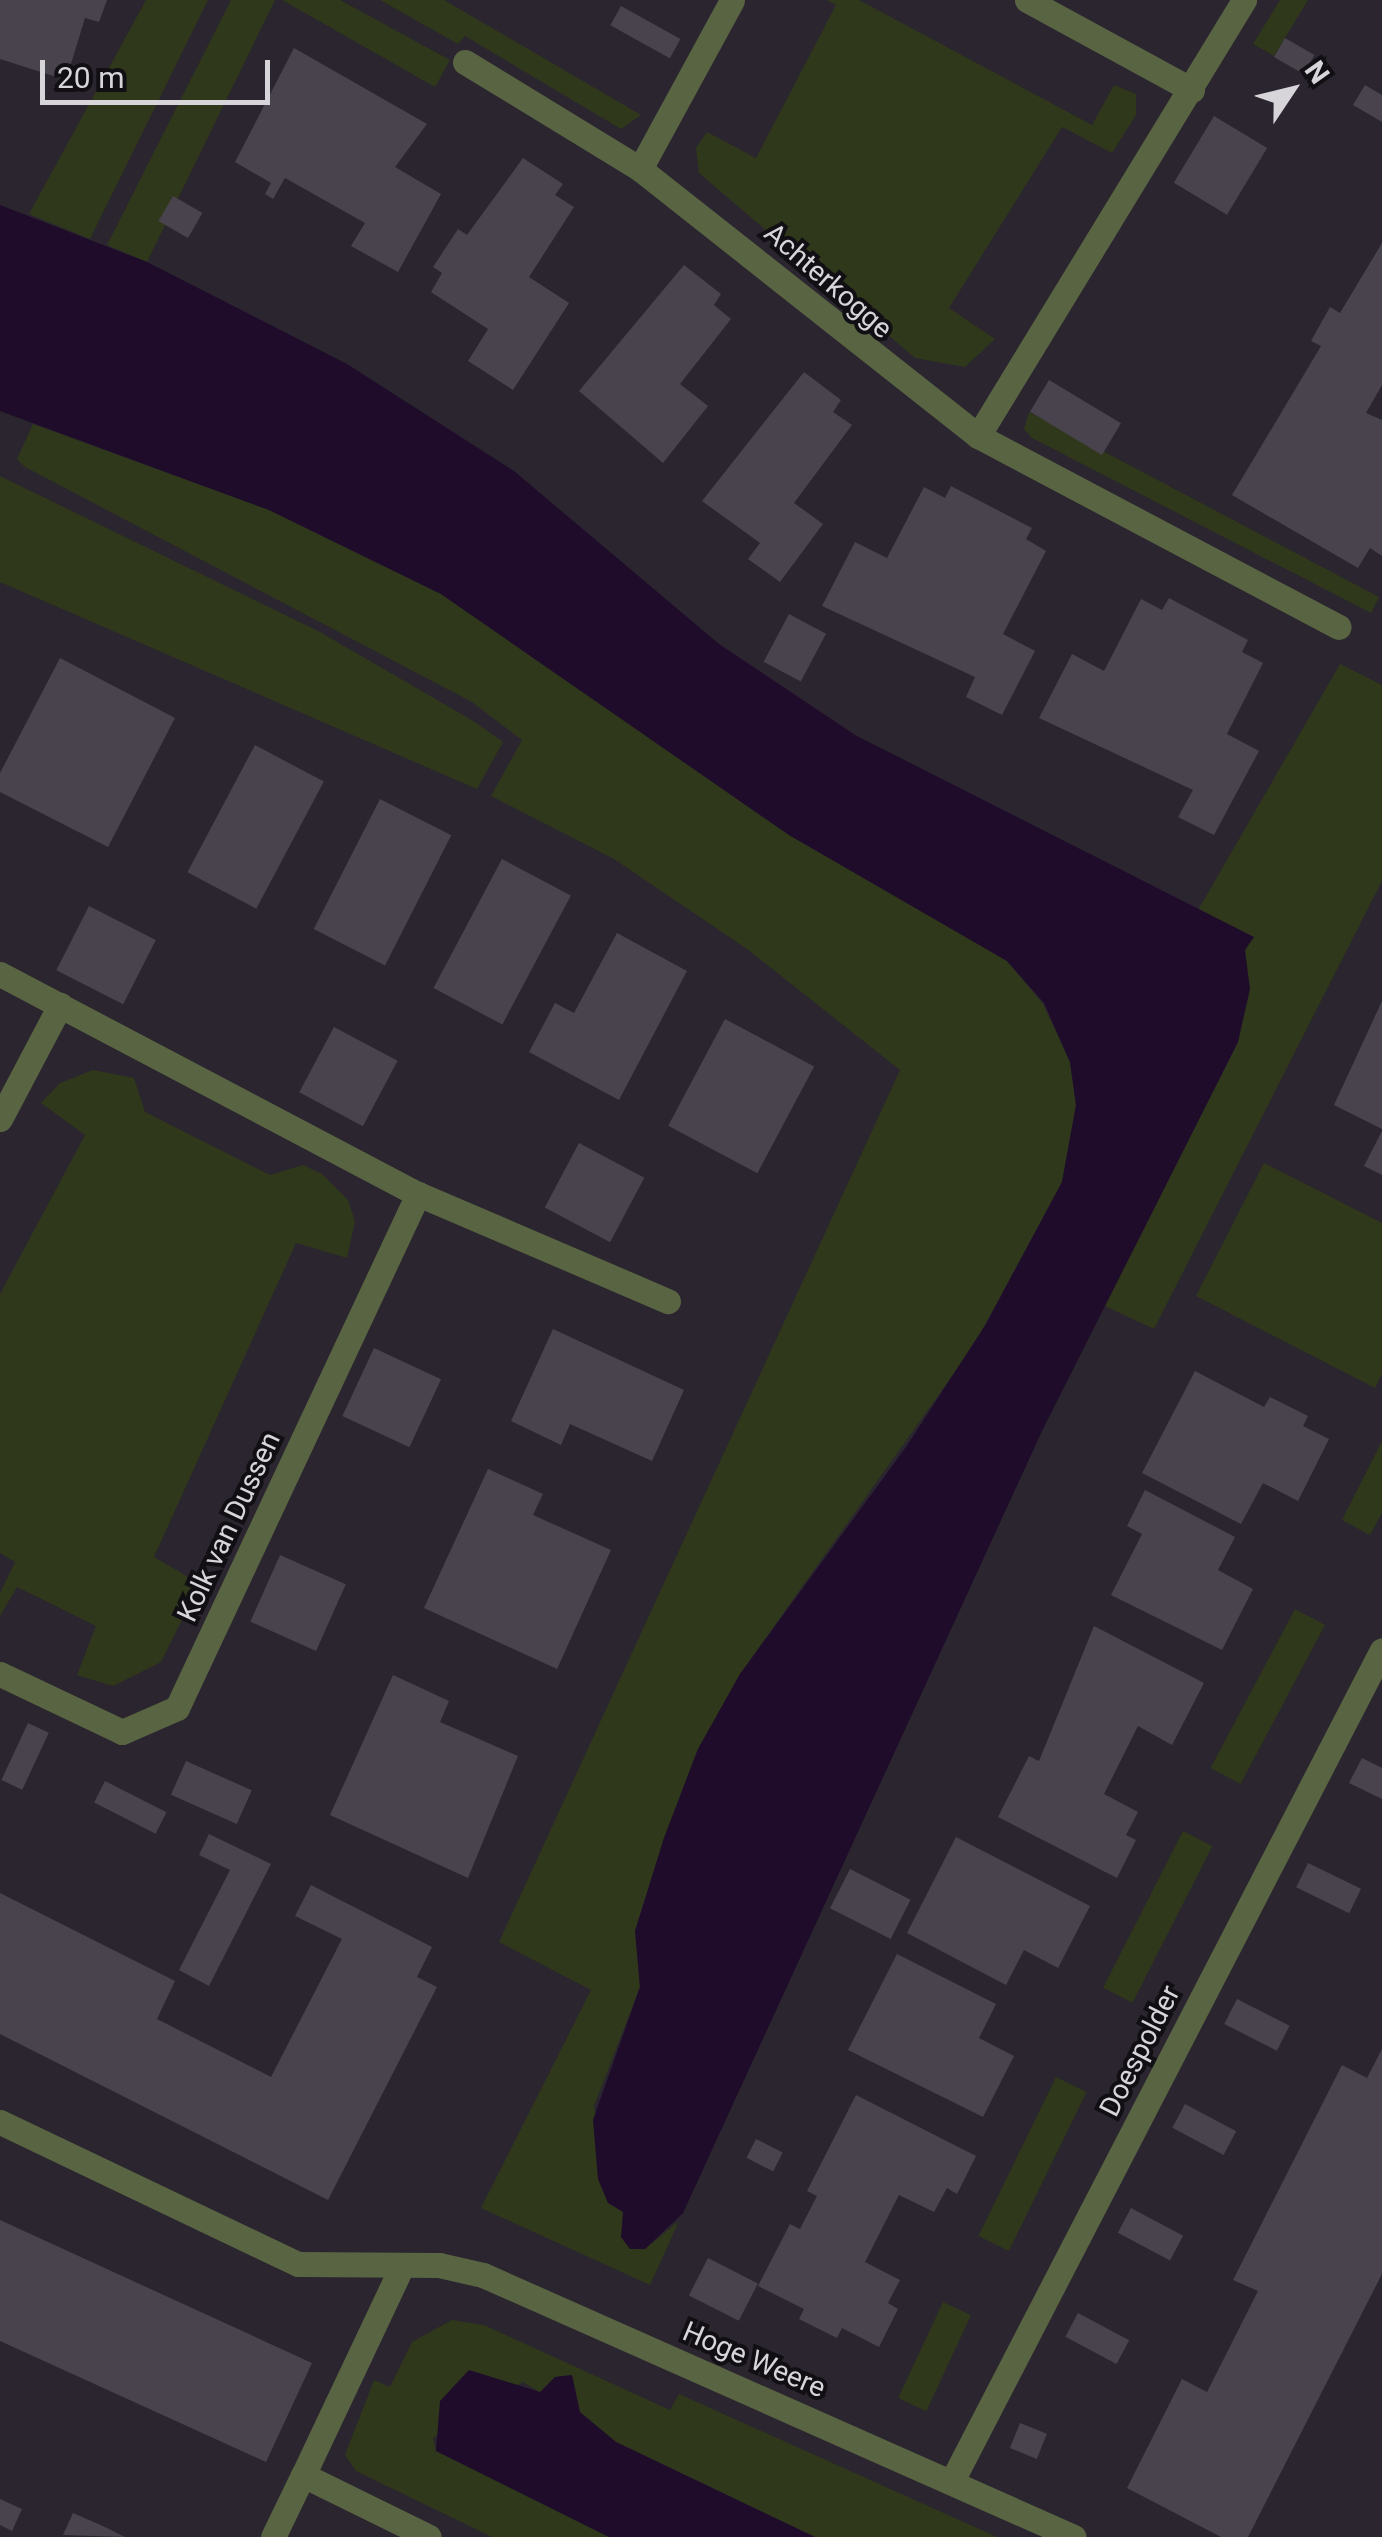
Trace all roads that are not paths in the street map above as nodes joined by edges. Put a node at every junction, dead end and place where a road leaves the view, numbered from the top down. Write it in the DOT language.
graph roads {
  1 [pos="732,0"];
  2 [pos="1027,0"];
  3 [pos="1244,0"];
  4 [pos="465,62"];
  5 [pos="1192,90"];
  6 [pos="640,169"];
  7 [pos="978,436"];
  8 [pos="1338,627"];
  9 [pos="0,974"];
  10 [pos="60,1005"];
  11 [pos="0,1119"];
  12 [pos="418,1194"];
  13 [pos="668,1301"];
  14 [pos="1382,1650"];
  15 [pos="0,1674"];
  16 [pos="0,2122"];
  17 [pos="402,2266"];
  18 [pos="303,2475"];
  19 [pos="953,2479"];
  20 [pos="273,2537"];
  21 [pos="429,2537"];
  22 [pos="1074,2537"];
  1 -- 6 [label="street"];
  2 -- 5 [label="street"];
  3 -- 5 [label="street"];
  4 -- 6 [label="street, Achterkogge"];
  5 -- 7 [label="street"];
  6 -- 7 [label="street, Achterkogge"];
  7 -- 8 [label="street, Achterkogge"];
  9 -- 10 [label="street"];
  10 -- 11 [label="street"];
  10 -- 12 [label="street"];
  12 -- 13 [label="street"];
  12 -- 15 [label="street, Kolk van Dussen"];
  14 -- 19 [label="street, Doespolder"];
  16 -- 17 [label="street, Hoge Weere"];
  17 -- 18 [label="street"];
  17 -- 19 [label="street, Hoge Weere"];
  18 -- 20 [label="street"];
  18 -- 21 [label="street"];
  19 -- 22 [label="street, Hoge Weere"];
}
